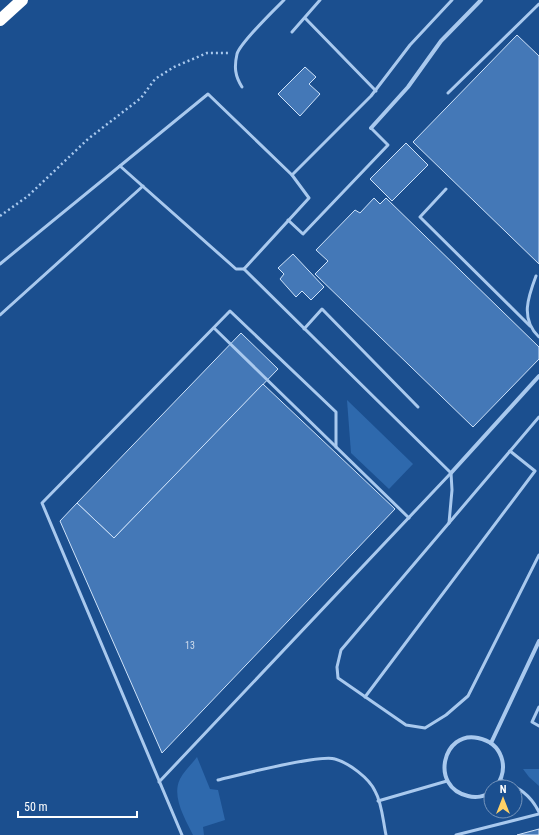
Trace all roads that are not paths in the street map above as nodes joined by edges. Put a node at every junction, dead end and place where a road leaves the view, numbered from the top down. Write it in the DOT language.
graph roads {
  1 [pos="22,0"];
  2 [pos="284,0"];
  3 [pos="320,0"];
  4 [pos="452,0"];
  5 [pos="481,0"];
  6 [pos="539,4"];
  7 [pos="304,18"];
  8 [pos="0,20"];
  9 [pos="292,32"];
  10 [pos="242,87"];
  11 [pos="376,90"];
  12 [pos="448,93"];
  13 [pos="371,128"];
  14 [pos="120,166"];
  15 [pos="292,175"];
  16 [pos="142,186"];
  17 [pos="446,189"];
  18 [pos="288,220"];
  19 [pos="0,264"];
  20 [pos="244,269"];
  21 [pos="536,276"];
  22 [pos="0,315"];
  23 [pos="530,326"];
  24 [pos="214,328"];
  25 [pos="304,329"];
  26 [pos="539,337"];
  27 [pos="539,376"];
  28 [pos="418,407"];
  29 [pos="539,417"];
  30 [pos="336,447"];
  31 [pos="510,451"];
  32 [pos="451,473"];
  33 [pos="409,518"];
  34 [pos="449,523"];
  35 [pos="539,555"];
  36 [pos="539,640"];
  37 [pos="365,696"];
  38 [pos="539,707"];
  39 [pos="539,726"];
  40 [pos="491,743"];
  41 [pos="502,779"];
  42 [pos="218,780"];
  43 [pos="447,781"];
  44 [pos="159,782"];
  45 [pos="523,790"];
  46 [pos="483,796"];
  47 [pos="378,801"];
  48 [pos="539,813"];
  49 [pos="182,835"];
  50 [pos="386,835"];
  51 [pos="456,835"];
  1 -- 8 [label="highway"];
  2 -- 10 [label="lane"];
  3 -- 7 [label="lane"];
  4 -- 11 [label="lane"];
  5 -- 13 [label="street"];
  6 -- 12 [label="lane"];
  7 -- 9 [label="lane"];
  7 -- 11 [label="lane"];
  11 -- 15 [label="lane"];
  13 -- 18 [label="lane"];
  14 -- 15 [label="lane"];
  14 -- 16 [label="lane"];
  14 -- 19 [label="lane"];
  15 -- 18 [label="lane"];
  16 -- 20 [label="lane"];
  16 -- 22 [label="lane"];
  17 -- 23 [label="lane"];
  18 -- 20 [label="lane"];
  20 -- 25 [label="lane"];
  21 -- 23 [label="lane"];
  23 -- 26 [label="lane"];
  24 -- 30 [label="lane"];
  24 -- 30 [label="lane"];
  24 -- 44 [label="lane"];
  25 -- 28 [label="lane"];
  25 -- 32 [label="lane"];
  27 -- 32 [label="street"];
  29 -- 31 [label="lane"];
  30 -- 33 [label="lane"];
  31 -- 34 [label="lane"];
  31 -- 37 [label="lane"];
  32 -- 33 [label="lane"];
  32 -- 34 [label="lane"];
  33 -- 44 [label="lane"];
  34 -- 37 [label="lane"];
  35 -- 37 [label="lane"];
  36 -- 40 [label="street"];
  38 -- 39 [label="lane"];
  40 -- 41 [label="street"];
  40 -- 43 [label="street"];
  42 -- 47 [label="lane"];
  43 -- 46 [label="street"];
  43 -- 47 [label="lane"];
  44 -- 49 [label="lane"];
  45 -- 48 [label="lane"];
  47 -- 50 [label="lane"];
  48 -- 51 [label="lane"];
}
